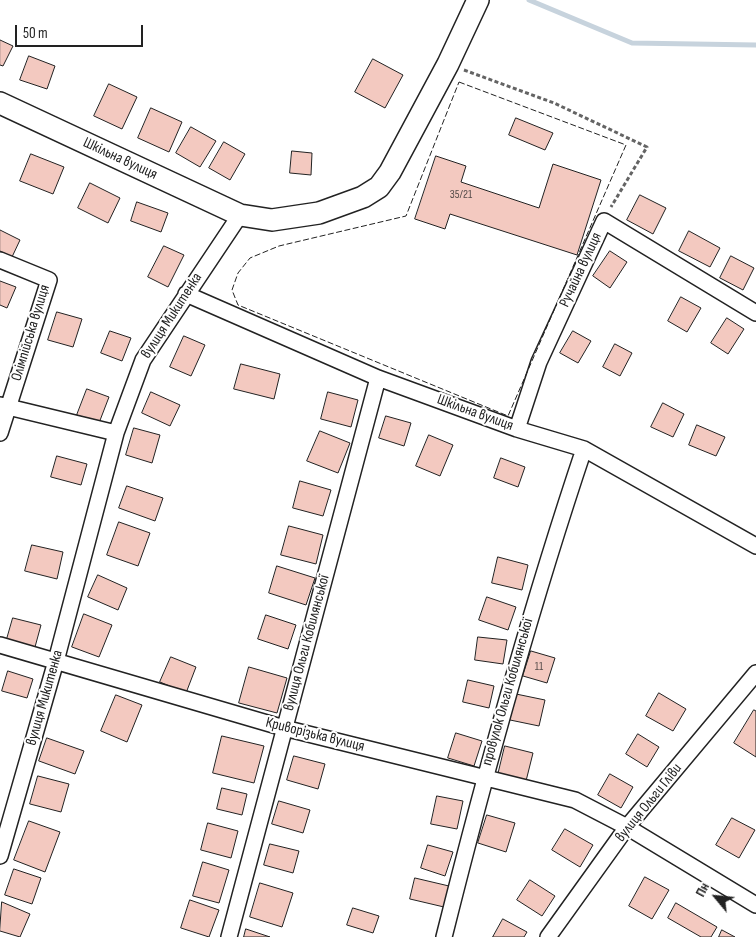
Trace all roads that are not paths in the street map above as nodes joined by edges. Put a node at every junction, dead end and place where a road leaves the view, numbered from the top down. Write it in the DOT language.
graph roads {
  1 [pos="477,2"];
  2 [pos="0,103"];
  3 [pos="240,216"];
  4 [pos="0,260"];
  5 [pos="186,294"];
  6 [pos="756,313"];
  7 [pos="378,378"];
  8 [pos="4,406"];
  9 [pos="517,429"];
  10 [pos="116,433"];
  11 [pos="0,434"];
  12 [pos="584,449"];
  13 [pos="756,546"];
  14 [pos="0,645"];
  15 [pos="56,662"];
  16 [pos="756,673"];
  17 [pos="284,728"];
  18 [pos="484,777"];
  19 [pos="627,827"];
  20 [pos="0,856"];
  21 [pos="756,905"];
  22 [pos="229,937"];
  23 [pos="444,937"];
  24 [pos="548,937"];
  1 -- 3 [label="street"];
  2 -- 3 [label="street, Шкільна вулиця"];
  3 -- 5 [label="street, вулиця Микитенка"];
  4 -- 8 [label="street, Олімпійська вулиця"];
  5 -- 7 [label="street, Шкільна вулиця"];
  5 -- 10 [label="street, вулиця Микитенка"];
  6 -- 9 [label="street, Ручайна вулиця"];
  7 -- 9 [label="street, Шкільна вулиця"];
  7 -- 17 [label="street, вулиця Ольги Кобилянської"];
  8 -- 10 [label="street"];
  8 -- 11 [label="street"];
  9 -- 12 [label="street, Шкільна вулиця"];
  10 -- 15 [label="street, вулиця Микитенка"];
  12 -- 13 [label="street, Шкільна вулиця"];
  12 -- 18 [label="street, провулок Ольги Кобилянської"];
  14 -- 15 [label="street, Криворізька вулиця"];
  15 -- 17 [label="street, Криворізька вулиця"];
  15 -- 20 [label="street, вулиця Микитенка"];
  16 -- 19 [label="street, вулиця Ольги Гліви"];
  17 -- 18 [label="street, Криворізька вулиця"];
  17 -- 22 [label="street, вулиця Ольги Кобилянської"];
  18 -- 19 [label="street, Криворізька вулиця"];
  18 -- 23 [label="street, провулок Ольги Кобилянської"];
  19 -- 21 [label="street, Криворізька вулиця"];
  19 -- 24 [label="street, вулиця Ольги Гліви"];
}
